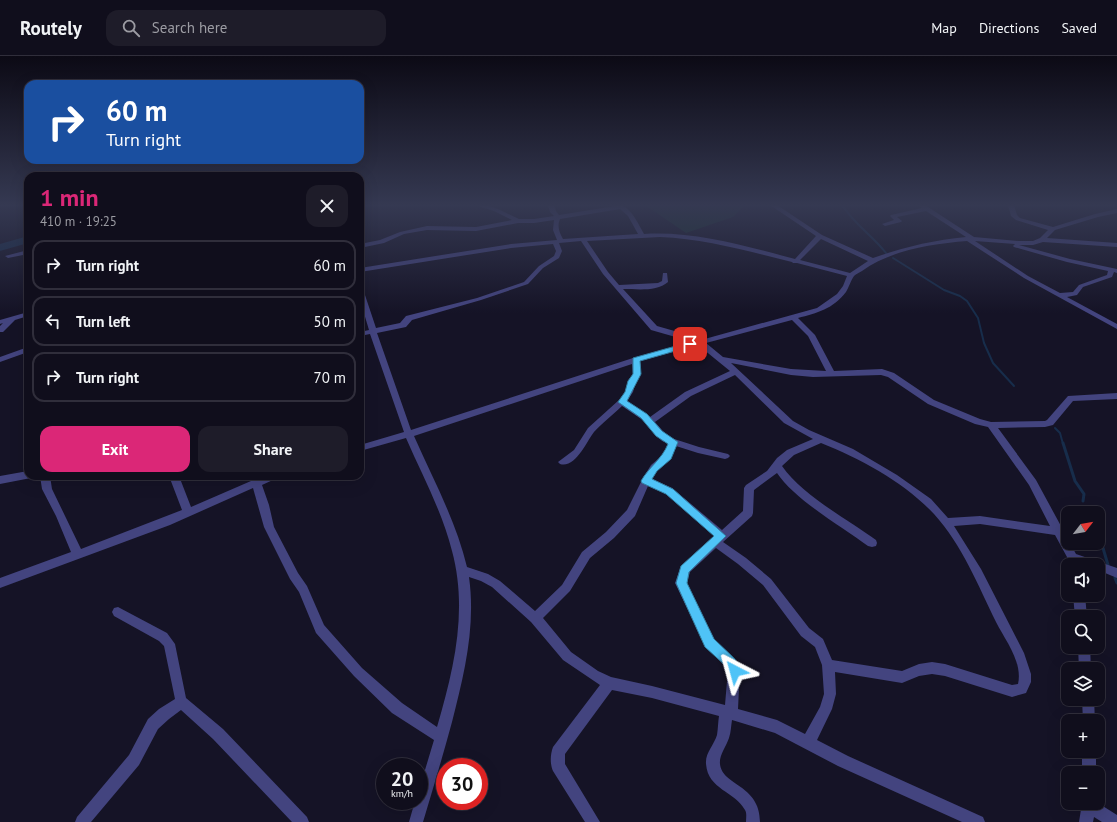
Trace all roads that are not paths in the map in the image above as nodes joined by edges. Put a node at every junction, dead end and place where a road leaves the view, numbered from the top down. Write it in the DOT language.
graph roads {
  1 [pos="385,241"];
  2 [pos="569,241"];
  3 [pos="585,241"];
  4 [pos="710,241"];
  5 [pos="815,241"];
  6 [pos="830,241"];
  7 [pos="957,241"];
  8 [pos="973,241"];
  9 [pos="997,241"];
  10 [pos="1003,241"];
  11 [pos="1039,241"];
  12 [pos="1053,241"];
  13 [pos="559,242"];
  14 [pos="364,245"];
  15 [pos="1117,245"];
  16 [pos="24,253"];
  17 [pos="8,256"];
  18 [pos="874,261"];
  19 [pos="795,262"];
  20 [pos="364,269"];
  21 [pos="1114,270"];
  22 [pos="665,274"];
  23 [pos="851,275"];
  24 [pos="620,287"];
  25 [pos="1057,295"];
  26 [pos="364,302"];
  27 [pos="24,315"];
  28 [pos="794,317"];
  29 [pos="12,319"];
  30 [pos="0,322"];
  31 [pos="1117,327"];
  32 [pos="0,330"];
  33 [pos="373,331"];
  34 [pos="364,333"];
  35 [pos="698,342"];
  36 [pos="24,351"];
  37 [pos="720,359"];
  38 [pos="0,360"];
  39 [pos="636,360"];
  40 [pos="735,372"];
  41 [pos="831,374"];
  42 [pos="1117,396"];
  43 [pos="622,402"];
  44 [pos="650,421"];
  45 [pos="991,425"];
  46 [pos="409,434"];
  47 [pos="822,439"];
  48 [pos="673,442"];
  49 [pos="364,447"];
  50 [pos="725,456"];
  51 [pos="563,462"];
  52 [pos="777,466"];
  53 [pos="24,476"];
  54 [pos="0,480"];
  55 [pos="46,480"];
  56 [pos="176,480"];
  57 [pos="253,480"];
  58 [pos="255,480"];
  59 [pos="646,481"];
  60 [pos="188,512"];
  61 [pos="946,522"];
  62 [pos="1057,530"];
  63 [pos="718,539"];
  64 [pos="872,543"];
  65 [pos="78,555"];
  66 [pos="1071,558"];
  67 [pos="1105,568"];
  68 [pos="463,571"];
  69 [pos="1117,573"];
  70 [pos="0,583"];
  71 [pos="118,612"];
  72 [pos="535,618"];
  73 [pos="828,666"];
  74 [pos="609,683"];
  75 [pos="182,702"];
  76 [pos="728,712"];
  77 [pos="442,738"];
  78 [pos="808,743"];
  79 [pos="1088,810"];
  80 [pos="1098,810"];
  81 [pos="82,822"];
  82 [pos="302,822"];
  83 [pos="416,822"];
  84 [pos="593,822"];
  85 [pos="753,822"];
  86 [pos="978,822"];
  87 [pos="1086,822"];
  88 [pos="1115,822"];
  1 -- 14 [label="street"];
  2 -- 13 [label="street"];
  3 -- 24 [label="street"];
  4 -- 19 [label="street"];
  5 -- 19 [label="street"];
  6 -- 18 [label="street"];
  7 -- 18 [label="street"];
  8 -- 25 [label="street"];
  9 -- 21 [label="street"];
  10 -- 11 [label="street"];
  12 -- 15 [label="street"];
  13 -- 20 [label="street"];
  13 -- 33 [label="street"];
  16 -- 17 [label="street"];
  18 -- 23 [label="street"];
  19 -- 23 [label="street"];
  21 -- 25 [label="street"];
  22 -- 24 [label="street"];
  23 -- 28 [label="street"];
  24 -- 35 [label="street"];
  25 -- 31 [label="street"];
  26 -- 33 [label="street"];
  27 -- 29 [label="street"];
  28 -- 35 [label="street"];
  28 -- 41 [label="street"];
  29 -- 30 [label="street"];
  29 -- 32 [label="street"];
  33 -- 34 [label="street"];
  33 -- 46 [label="street"];
  35 -- 37 [label="street"];
  35 -- 39 [label="street"];
  36 -- 38 [label="street"];
  37 -- 40 [label="street"];
  37 -- 41 [label="street"];
  39 -- 43 [label="street"];
  39 -- 46 [label="street"];
  40 -- 44 [label="street"];
  40 -- 47 [label="street"];
  41 -- 45 [label="street"];
  42 -- 45 [label="street"];
  43 -- 44 [label="street"];
  43 -- 51 [label="street"];
  44 -- 48 [label="street"];
  45 -- 62 [label="street"];
  46 -- 49 [label="street"];
  46 -- 68 [label="street"];
  47 -- 52 [label="street"];
  47 -- 61 [label="street"];
  48 -- 50 [label="street"];
  48 -- 59 [label="street"];
  52 -- 63 [label="street"];
  52 -- 64 [label="street"];
  53 -- 54 [label="street"];
  55 -- 65 [label="street"];
  56 -- 60 [label="street"];
  57 -- 60 [label="street"];
  58 -- 77 [label="street"];
  59 -- 63 [label="street"];
  59 -- 72 [label="street"];
  60 -- 65 [label="street"];
  61 -- 62 [label="street"];
  61 -- 73 [label="street"];
  62 -- 66 [label="street"];
  63 -- 73 [label="street"];
  63 -- 76 [label="street"];
  65 -- 70 [label="street"];
  67 -- 69 [label="street"];
  68 -- 72 [label="street"];
  68 -- 77 [label="street"];
  71 -- 75 [label="street"];
  72 -- 74 [label="street"];
  73 -- 78 [label="street"];
  74 -- 76 [label="street"];
  74 -- 84 [label="street"];
  75 -- 81 [label="street"];
  75 -- 82 [label="street"];
  76 -- 78 [label="street"];
  76 -- 85 [label="street"];
  77 -- 83 [label="street"];
  78 -- 86 [label="street"];
  79 -- 87 [label="street"];
  80 -- 88 [label="street"];
}
